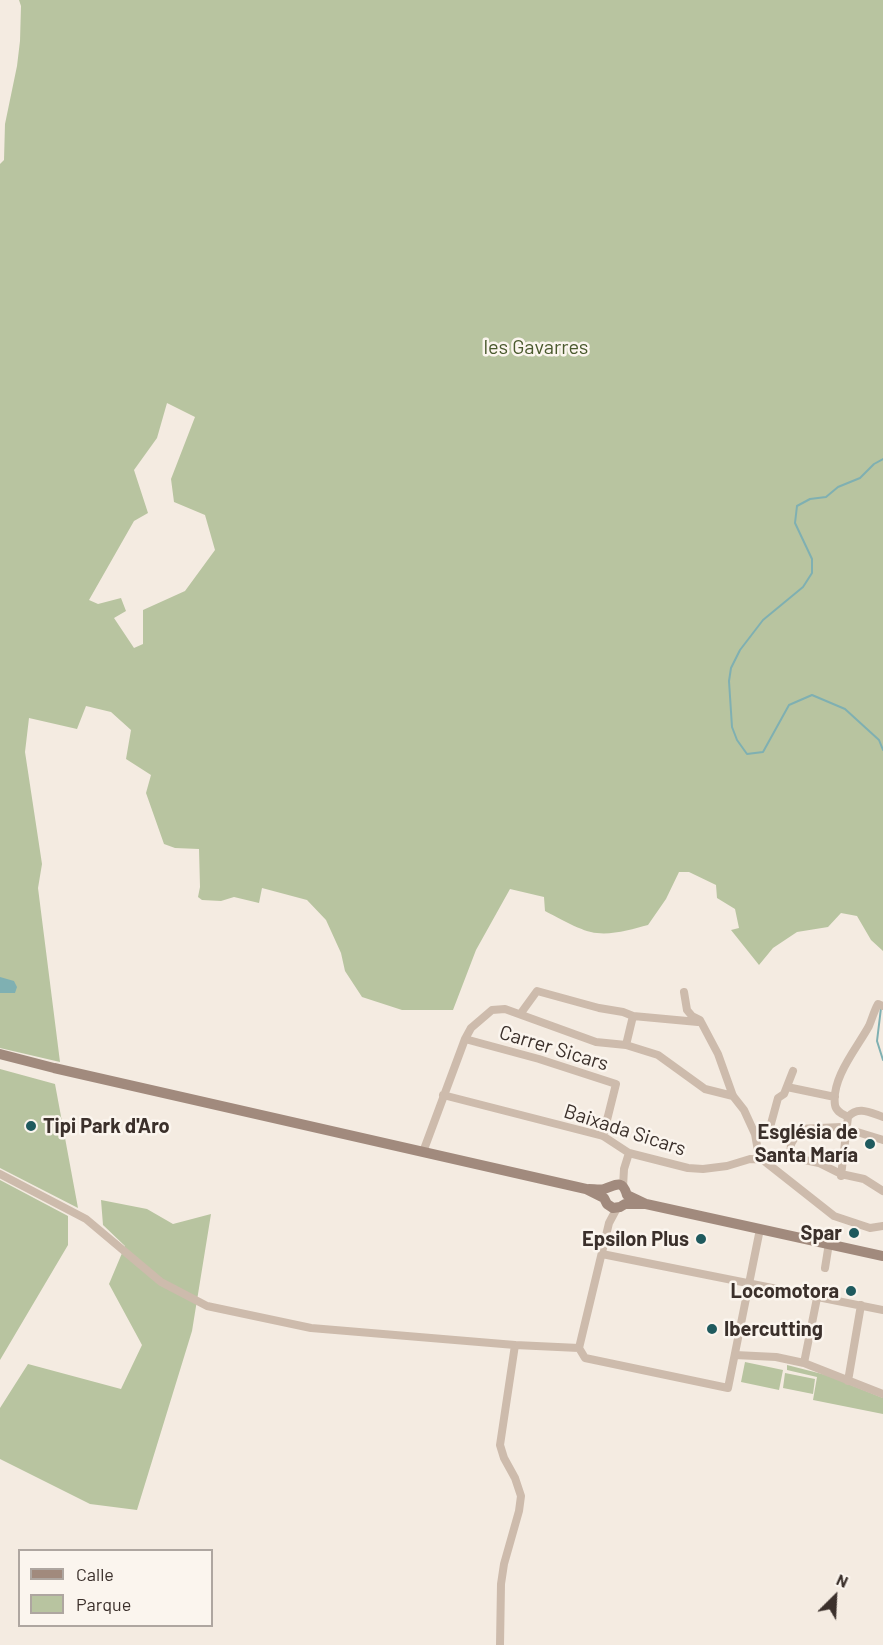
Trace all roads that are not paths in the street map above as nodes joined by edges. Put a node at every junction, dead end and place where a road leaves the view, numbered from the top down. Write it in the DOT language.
graph roads {
  1 [pos="684,992"];
  2 [pos="880,1005"];
  3 [pos="521,1013"];
  4 [pos="633,1016"];
  5 [pos="703,1024"];
  6 [pos="465,1039"];
  7 [pos="626,1045"];
  8 [pos="0,1054"];
  9 [pos="793,1071"];
  10 [pos="787,1087"];
  11 [pos="443,1095"];
  12 [pos="733,1096"];
  13 [pos="835,1097"];
  14 [pos="848,1117"];
  15 [pos="883,1117"];
  16 [pos="800,1129"];
  17 [pos="846,1130"];
  18 [pos="769,1131"];
  19 [pos="755,1134"];
  20 [pos="603,1136"];
  21 [pos="883,1140"];
  22 [pos="758,1151"];
  23 [pos="423,1152"];
  24 [pos="629,1153"];
  25 [pos="789,1157"];
  26 [pos="750,1159"];
  27 [pos="763,1160"];
  28 [pos="0,1174"];
  29 [pos="841,1175"];
  30 [pos="883,1191"];
  31 [pos="616,1196"];
  32 [pos="883,1226"];
  33 [pos="760,1229"];
  34 [pos="830,1241"];
  35 [pos="602,1254"];
  36 [pos="883,1256"];
  37 [pos="825,1268"];
  38 [pos="749,1284"];
  39 [pos="817,1298"];
  40 [pos="861,1305"];
  41 [pos="883,1310"];
  42 [pos="515,1346"];
  43 [pos="579,1348"];
  44 [pos="735,1355"];
  45 [pos="804,1363"];
  46 [pos="848,1381"];
  47 [pos="883,1394"];
  48 [pos="500,1645"];
  1 -- 5 [label="street"];
  2 -- 13 [label="street"];
  3 -- 4 [label="street"];
  3 -- 6 [label="street"];
  3 -- 7 [label="street"];
  4 -- 5 [label="street"];
  4 -- 7 [label="street"];
  5 -- 12 [label="street"];
  6 -- 11 [label="street"];
  6 -- 20 [label="street, Carrer Sicars"];
  7 -- 12 [label="street"];
  8 -- 23 [label="street"];
  9 -- 10 [label="street"];
  10 -- 13 [label="street"];
  10 -- 18 [label="street"];
  11 -- 20 [label="street, Baixada Sicars"];
  11 -- 23 [label="street"];
  12 -- 19 [label="street"];
  13 -- 14 [label="street"];
  14 -- 15 [label="street"];
  14 -- 17 [label="street"];
  16 -- 17 [label="street"];
  16 -- 18 [label="street"];
  16 -- 25 [label="street"];
  17 -- 21 [label="street"];
  17 -- 29 [label="street"];
  18 -- 19 [label="street"];
  19 -- 22 [label="street"];
  20 -- 24 [label="street, Baixada Sicars"];
  22 -- 26 [label="street"];
  22 -- 27 [label="street"];
  23 -- 31 [label="street"];
  24 -- 26 [label="street, Baixada Sicars"];
  24 -- 31 [label="street"];
  25 -- 27 [label="street, Baixada Sicars"];
  25 -- 29 [label="street, Baixada Sicars"];
  26 -- 27 [label="street, Baixada Sicars"];
  27 -- 32 [label="street"];
  28 -- 42 [label="street"];
  29 -- 30 [label="street, Baixada Sicars"];
  31 -- 33 [label="street"];
  31 -- 35 [label="street"];
  33 -- 34 [label="street"];
  33 -- 38 [label="street"];
  34 -- 36 [label="street"];
  34 -- 37 [label="street"];
  35 -- 38 [label="street"];
  35 -- 43 [label="street"];
  38 -- 39 [label="street"];
  38 -- 44 [label="street"];
  39 -- 40 [label="street"];
  39 -- 45 [label="street"];
  40 -- 41 [label="street"];
  40 -- 46 [label="street"];
  42 -- 43 [label="street"];
  42 -- 48 [label="street"];
  43 -- 44 [label="street"];
  44 -- 45 [label="street"];
  45 -- 46 [label="street"];
  46 -- 47 [label="street"];
}
